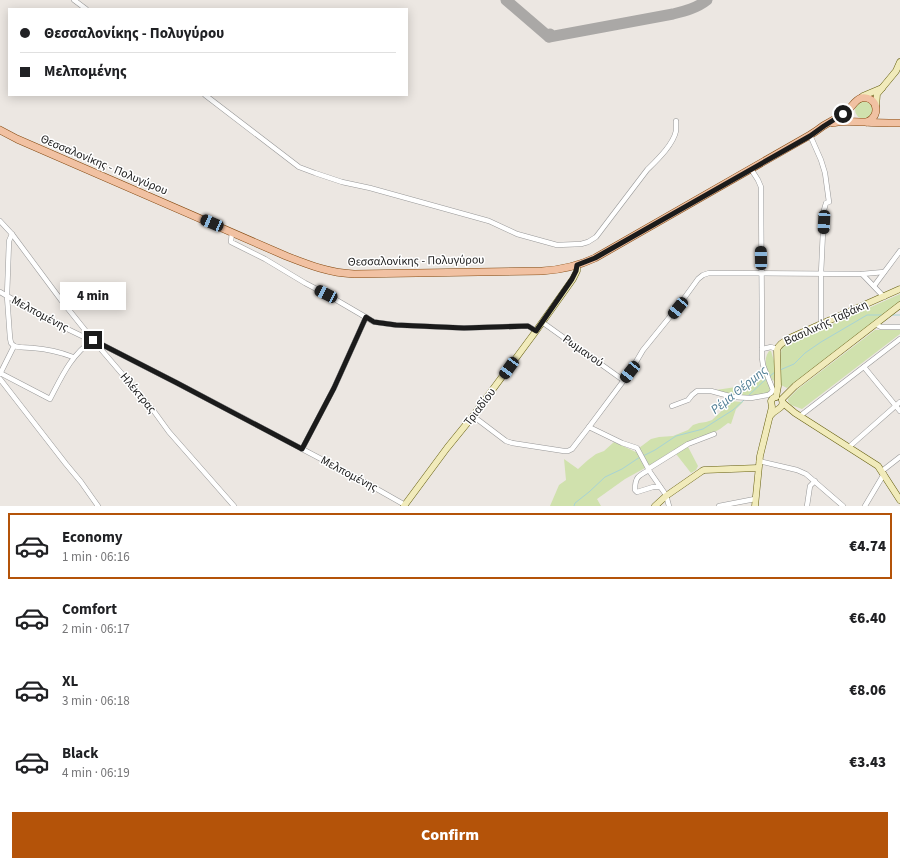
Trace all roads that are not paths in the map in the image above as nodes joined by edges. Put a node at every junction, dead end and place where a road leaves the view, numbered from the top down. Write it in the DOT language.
graph roads {
  1 [pos="74,0"];
  2 [pos="85,8"];
  3 [pos="900,62"];
  4 [pos="882,88"];
  5 [pos="207,96"];
  6 [pos="856,102"];
  7 [pos="876,108"];
  8 [pos="676,121"];
  9 [pos="864,122"];
  10 [pos="891,123"];
  11 [pos="900,123"];
  12 [pos="824,126"];
  13 [pos="0,130"];
  14 [pos="810,136"];
  15 [pos="751,169"];
  16 [pos="0,220"];
  17 [pos="232,232"];
  18 [pos="12,234"];
  19 [pos="900,251"];
  20 [pos="577,265"];
  21 [pos="884,272"];
  22 [pos="762,274"];
  23 [pos="821,274"];
  24 [pos="862,274"];
  25 [pos="874,286"];
  26 [pos="900,289"];
  27 [pos="0,292"];
  28 [pos="7,296"];
  29 [pos="884,297"];
  30 [pos="900,305"];
  31 [pos="366,317"];
  32 [pos="542,322"];
  33 [pos="877,322"];
  34 [pos="822,324"];
  35 [pos="900,327"];
  36 [pos="536,331"];
  37 [pos="900,339"];
  38 [pos="93,340"];
  39 [pos="14,346"];
  40 [pos="762,348"];
  41 [pos="777,349"];
  42 [pos="73,357"];
  43 [pos="864,367"];
  44 [pos="0,373"];
  45 [pos="0,379"];
  46 [pos="623,380"];
  47 [pos="753,397"];
  48 [pos="900,402"];
  49 [pos="777,404"];
  50 [pos="672,406"];
  51 [pos="896,406"];
  52 [pos="900,411"];
  53 [pos="797,414"];
  54 [pos="473,416"];
  55 [pos="589,427"];
  56 [pos="714,434"];
  57 [pos="849,448"];
  58 [pos="302,449"];
  59 [pos="900,457"];
  60 [pos="759,461"];
  61 [pos="648,467"];
  62 [pos="758,468"];
  63 [pos="883,473"];
  64 [pos="815,481"];
  65 [pos="660,487"];
  66 [pos="666,496"];
  67 [pos="900,500"];
  68 [pos="755,503"];
  69 [pos="405,505"];
  70 [pos="98,506"];
  71 [pos="234,506"];
  72 [pos="656,506"];
  73 [pos="669,506"];
  74 [pos="719,506"];
  75 [pos="807,506"];
  76 [pos="841,506"];
  77 [pos="865,506"];
  1 -- 2 [label="street"];
  3 -- 4 [label="main road"];
  4 -- 6 [label="main road"];
  4 -- 7 [label="main road"];
  5 -- 8 [label="street"];
  6 -- 7 [label="main road"];
  6 -- 9 [label="main road"];
  6 -- 12 [label="main road, Θεσσαλονίκης - Πολυγύρου"];
  7 -- 9 [label="main road"];
  7 -- 10 [label="main road"];
  9 -- 10 [label="main road, Θεσσαλονίκης - Πολυγύρου"];
  9 -- 12 [label="main road, Θεσσαλονίκης - Πολυγύρου"];
  10 -- 11 [label="main road, Θεσσαλονίκης - Πολυγύρου"];
  12 -- 14 [label="main road, Θεσσαλονίκης - Πολυγύρου"];
  13 -- 17 [label="main road, Θεσσαλονίκης - Πολυγύρου"];
  14 -- 15 [label="main road, Θεσσαλονίκης - Πολυγύρου"];
  14 -- 23 [label="street"];
  15 -- 20 [label="main road, Θεσσαλονίκης - Πολυγύρου"];
  15 -- 22 [label="street"];
  16 -- 18 [label="street, Ηλέκτρας"];
  17 -- 20 [label="main road, Θεσσαλονίκης - Πολυγύρου"];
  17 -- 31 [label="street"];
  18 -- 28 [label="street, Μελπομένης"];
  18 -- 38 [label="street, Ηλέκτρας"];
  19 -- 21 [label="street"];
  20 -- 32 [label="main road, Τριαδίου"];
  21 -- 24 [label="street"];
  21 -- 25 [label="street"];
  22 -- 23 [label="street"];
  22 -- 40 [label="street"];
  22 -- 46 [label="street"];
  23 -- 24 [label="street"];
  23 -- 34 [label="street"];
  24 -- 25 [label="street"];
  25 -- 29 [label="street"];
  26 -- 29 [label="main road, Βασιλικής Ταβάκη"];
  27 -- 28 [label="street"];
  28 -- 38 [label="street, Μελπομένης"];
  28 -- 39 [label="street"];
  29 -- 34 [label="main road, Βασιλικής Ταβάκη"];
  30 -- 33 [label="main road, Βασιλικής Ταβάκη"];
  31 -- 36 [label="street"];
  31 -- 58 [label="street"];
  32 -- 36 [label="main road, Τριαδίου"];
  32 -- 46 [label="street, Ρωμανού"];
  33 -- 35 [label="street"];
  33 -- 49 [label="main road, Βασιλικής Ταβάκη"];
  34 -- 41 [label="main road, Βασιλικής Ταβάκη"];
  36 -- 54 [label="main road, Τριαδίου"];
  37 -- 43 [label="street"];
  38 -- 42 [label="street"];
  38 -- 58 [label="street, Μελπομένης"];
  38 -- 71 [label="street, Ηλέκτρας"];
  39 -- 42 [label="street"];
  39 -- 44 [label="street"];
  40 -- 41 [label="street"];
  40 -- 47 [label="street"];
  41 -- 49 [label="main road, Βασιλικής Ταβάκη"];
  42 -- 44 [label="street"];
  43 -- 51 [label="street"];
  43 -- 53 [label="street"];
  45 -- 70 [label="street"];
  46 -- 55 [label="street"];
  47 -- 49 [label="street"];
  47 -- 50 [label="street"];
  48 -- 51 [label="street"];
  49 -- 53 [label="main road"];
  49 -- 60 [label="main road, Βασιλικής Ταβάκη"];
  51 -- 52 [label="street"];
  51 -- 57 [label="street"];
  53 -- 57 [label="main road"];
  54 -- 55 [label="street"];
  54 -- 69 [label="main road, Τριαδίου"];
  55 -- 61 [label="street"];
  56 -- 61 [label="street"];
  57 -- 63 [label="main road"];
  58 -- 69 [label="street, Μελπομένης"];
  59 -- 63 [label="street"];
  60 -- 62 [label="main road, Βασιλικής Ταβάκη"];
  60 -- 64 [label="street"];
  61 -- 65 [label="street"];
  61 -- 65 [label="street"];
  62 -- 66 [label="main road"];
  62 -- 68 [label="main road, Βασιλικής Ταβάκη"];
  63 -- 67 [label="main road"];
  63 -- 77 [label="street"];
  64 -- 75 [label="street"];
  64 -- 76 [label="street"];
  65 -- 66 [label="street"];
  66 -- 72 [label="main road"];
  66 -- 73 [label="street"];
  68 -- 74 [label="street"];
}
